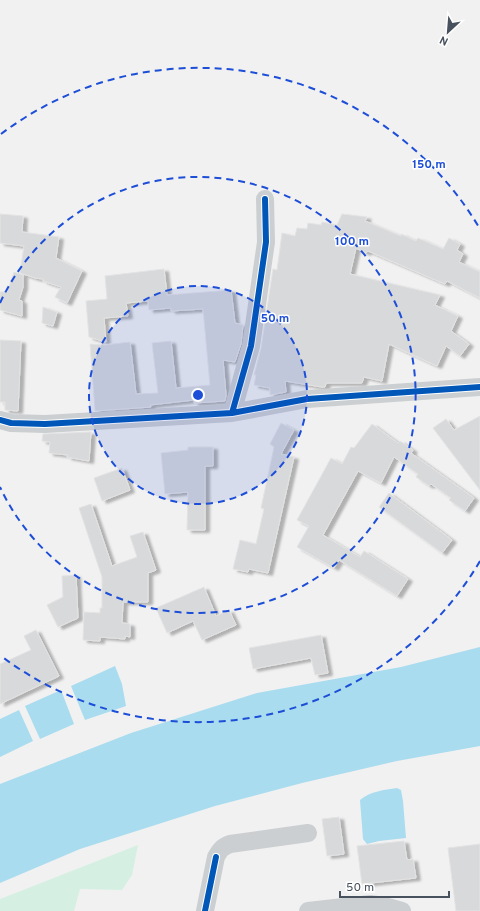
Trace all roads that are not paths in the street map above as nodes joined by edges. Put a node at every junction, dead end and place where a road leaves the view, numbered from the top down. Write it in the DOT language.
graph roads {
  1 [pos="265,199"];
  2 [pos="480,387"];
  3 [pos="232,413"];
  4 [pos="0,420"];
  5 [pos="308,833"];
  6 [pos="205,911"];
  7 [pos="308,911"];
  8 [pos="402,911"];
  1 -- 3 [label="street"];
  2 -- 3 [label="street"];
  3 -- 4 [label="street"];
  5 -- 6 [label="street"];
  7 -- 8 [label="street"];
}
